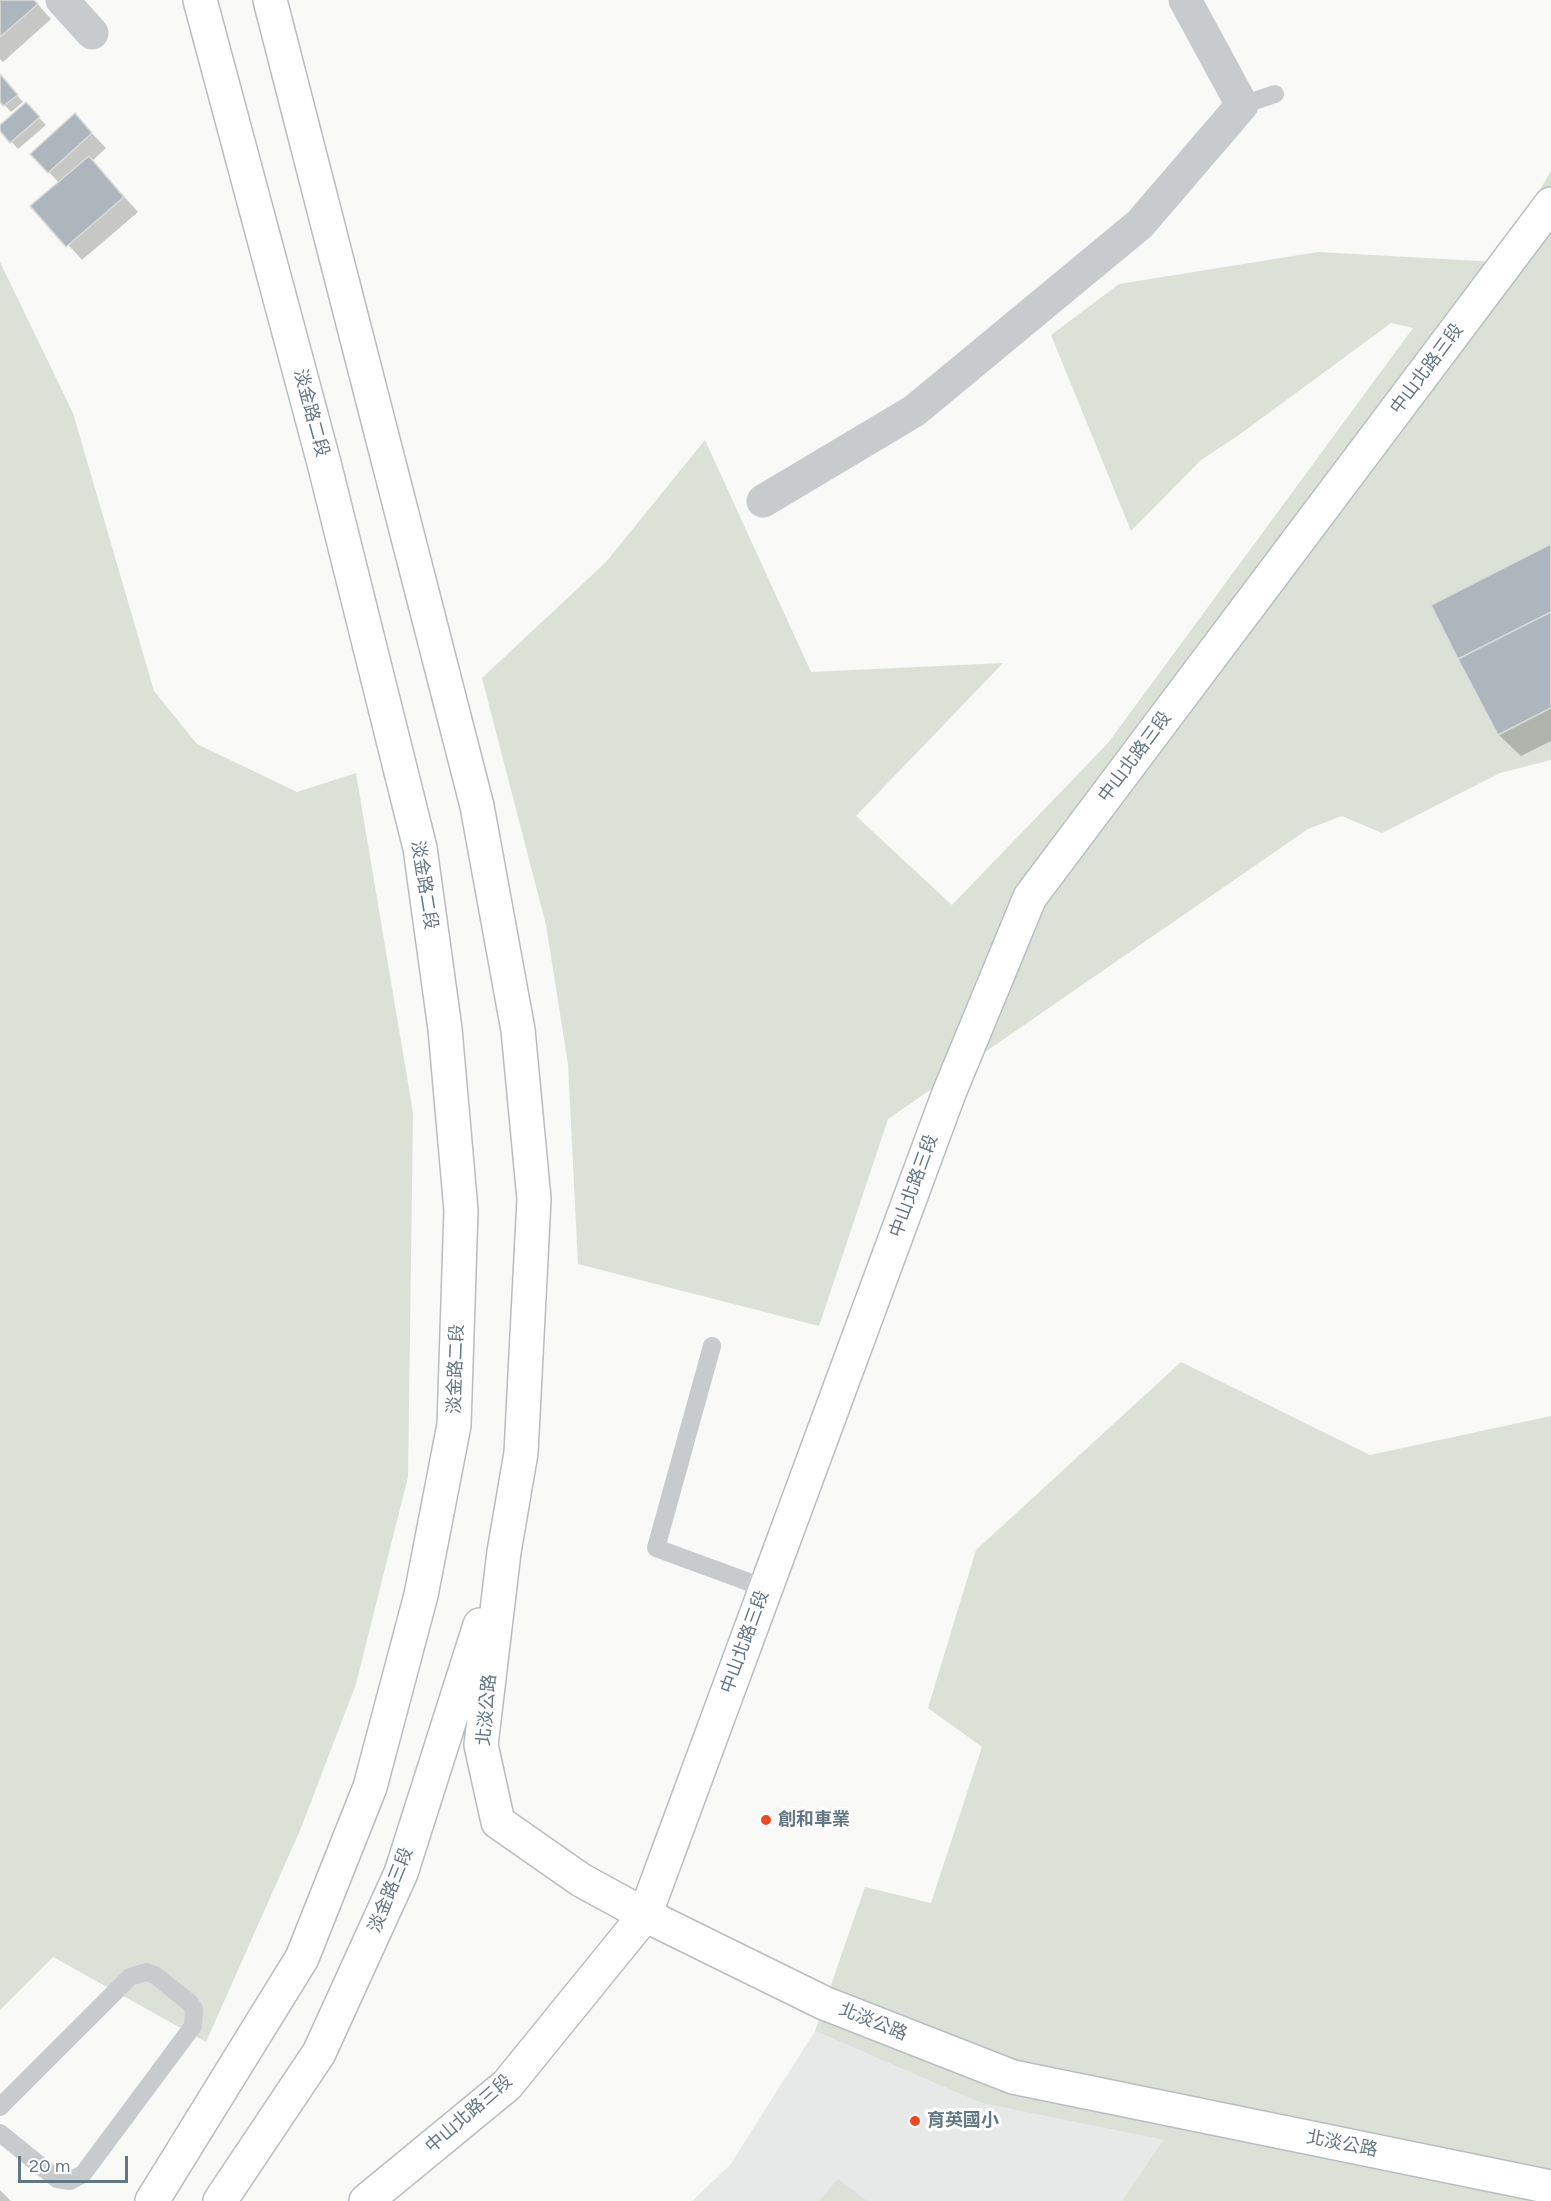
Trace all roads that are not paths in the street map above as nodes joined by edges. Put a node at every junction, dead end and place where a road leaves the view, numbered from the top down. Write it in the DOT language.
graph roads {
  1 [pos="62,0"];
  2 [pos="200,0"];
  3 [pos="270,0"];
  4 [pos="1185,0"];
  5 [pos="92,33"];
  6 [pos="1275,94"];
  7 [pos="1242,105"];
  8 [pos="1551,205"];
  9 [pos="763,501"];
  10 [pos="712,1346"];
  11 [pos="504,1552"];
  12 [pos="765,1588"];
  13 [pos="645,1915"];
  14 [pos="0,2107"];
  15 [pos="0,2133"];
  16 [pos="1551,2187"];
  17 [pos="152,2201"];
  18 [pos="220,2201"];
  19 [pos="366,2201"];
  1 -- 5 [label="street"];
  2 -- 17 [label="main road, 淡金路二段"];
  3 -- 11 [label="main road"];
  4 -- 7 [label="street"];
  6 -- 7 [label="lane"];
  7 -- 9 [label="street"];
  8 -- 12 [label="main road, 中山北路三段"];
  10 -- 12 [label="lane"];
  11 -- 13 [label="main road, 北淡公路"];
  11 -- 18 [label="main road, 淡金路三段"];
  12 -- 13 [label="main road, 中山北路三段"];
  13 -- 16 [label="main road, 北淡公路"];
  13 -- 19 [label="main road, 中山北路三段"];
  14 -- 15 [label="lane"];
}
